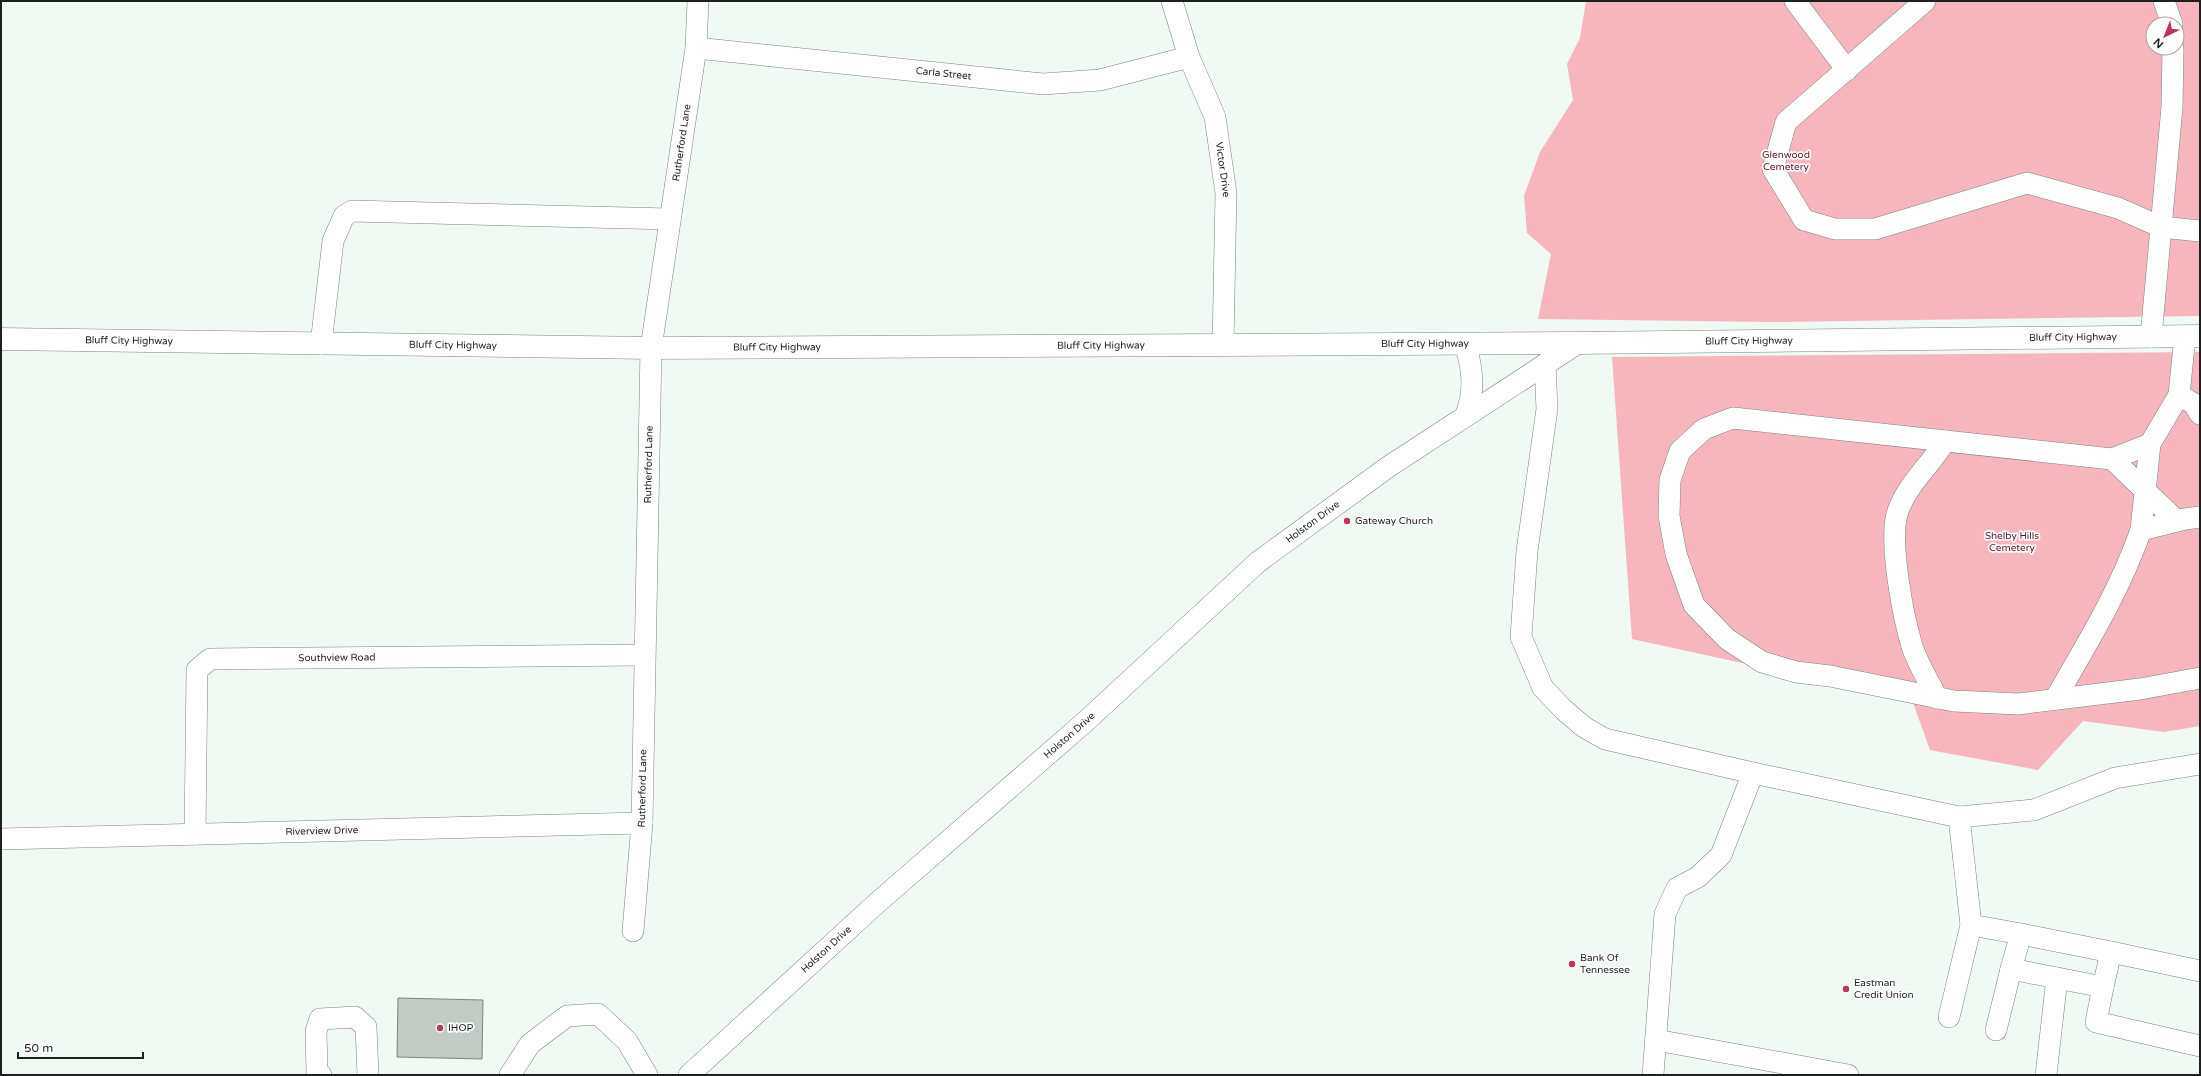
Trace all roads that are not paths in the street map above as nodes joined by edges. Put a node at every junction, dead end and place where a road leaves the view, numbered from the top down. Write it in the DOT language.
graph roads {
  1 [pos="698,1"];
  2 [pos="1172,1"];
  3 [pos="1795,1"];
  4 [pos="1925,1"];
  5 [pos="2164,1"];
  6 [pos="2169,16"];
  7 [pos="696,48"];
  8 [pos="1189,56"];
  9 [pos="2173,56"];
  10 [pos="1847,70"];
  11 [pos="670,219"];
  12 [pos="2161,227"];
  13 [pos="2200,231"];
  14 [pos="2192,336"];
  15 [pos="2152,337"];
  16 [pos="1,339"];
  17 [pos="1578,343"];
  18 [pos="321,344"];
  19 [pos="1465,344"];
  20 [pos="1223,345"];
  21 [pos="651,348"];
  22 [pos="1545,364"];
  23 [pos="2178,395"];
  24 [pos="2200,414"];
  25 [pos="1466,415"];
  26 [pos="1945,440"];
  27 [pos="2150,444"];
  28 [pos="2112,459"];
  29 [pos="2145,491"];
  30 [pos="2193,517"];
  31 [pos="2141,530"];
  32 [pos="644,655"];
  33 [pos="2200,678"];
  34 [pos="1937,698"];
  35 [pos="2055,699"];
  36 [pos="2200,764"];
  37 [pos="1753,773"];
  38 [pos="1959,817"];
  39 [pos="642,823"];
  40 [pos="195,834"];
  41 [pos="1,839"];
  42 [pos="1971,925"];
  43 [pos="633,932"];
  44 [pos="2021,934"];
  45 [pos="2111,952"];
  46 [pos="2012,969"];
  47 [pos="2200,971"];
  48 [pos="2057,978"];
  49 [pos="2103,986"];
  50 [pos="1949,1017"];
  51 [pos="1996,1030"];
  52 [pos="1656,1040"];
  53 [pos="2200,1046"];
  54 [pos="321,1075"];
  55 [pos="367,1075"];
  56 [pos="510,1075"];
  57 [pos="647,1075"];
  58 [pos="689,1075"];
  59 [pos="1653,1075"];
  60 [pos="1848,1075"];
  61 [pos="2046,1075"];
  1 -- 7 [label="street, Rutherford Lane"];
  2 -- 8 [label="street, Victor Drive"];
  3 -- 10 [label="street"];
  4 -- 10 [label="street"];
  5 -- 6 [label="street"];
  7 -- 8 [label="street, Carla Street"];
  7 -- 11 [label="street, Rutherford Lane"];
  8 -- 20 [label="street, Victor Drive"];
  9 -- 12 [label="street"];
  10 -- 12 [label="street"];
  11 -- 18 [label="street"];
  11 -- 21 [label="street, Rutherford Lane"];
  12 -- 13 [label="street"];
  12 -- 15 [label="street"];
  14 -- 15 [label="main road, Bluff City Highway"];
  14 -- 23 [label="street"];
  15 -- 17 [label="main road, Bluff City Highway"];
  16 -- 18 [label="main road, Bluff City Highway"];
  17 -- 19 [label="main road, Bluff City Highway"];
  17 -- 22 [label="street, Holston Drive"];
  18 -- 21 [label="main road, Bluff City Highway"];
  19 -- 20 [label="main road, Bluff City Highway"];
  19 -- 25 [label="street"];
  20 -- 21 [label="main road, Bluff City Highway"];
  21 -- 32 [label="street, Rutherford Lane"];
  22 -- 25 [label="street, Holston Drive"];
  22 -- 37 [label="street"];
  23 -- 24 [label="street"];
  23 -- 27 [label="street"];
  25 -- 58 [label="street, Holston Drive"];
  26 -- 28 [label="street"];
  26 -- 34 [label="street"];
  26 -- 34 [label="street"];
  27 -- 28 [label="street"];
  27 -- 29 [label="street"];
  28 -- 29 [label="street"];
  29 -- 30 [label="street"];
  29 -- 31 [label="street"];
  30 -- 31 [label="street"];
  31 -- 35 [label="street"];
  32 -- 39 [label="street, Rutherford Lane"];
  32 -- 40 [label="street, Southview Road"];
  33 -- 35 [label="street"];
  34 -- 35 [label="street"];
  36 -- 38 [label="street"];
  37 -- 38 [label="street"];
  37 -- 52 [label="street"];
  38 -- 42 [label="street"];
  39 -- 40 [label="street, Riverview Drive"];
  39 -- 43 [label="street, Rutherford Lane"];
  40 -- 41 [label="street, Riverview Drive"];
  42 -- 44 [label="street"];
  42 -- 50 [label="street"];
  44 -- 45 [label="street"];
  44 -- 46 [label="street"];
  45 -- 47 [label="street"];
  45 -- 49 [label="street"];
  46 -- 48 [label="street"];
  46 -- 51 [label="street"];
  48 -- 49 [label="street"];
  48 -- 61 [label="street"];
  49 -- 53 [label="street"];
  52 -- 59 [label="street"];
  52 -- 60 [label="street"];
  54 -- 55 [label="street"];
  56 -- 57 [label="street"];
}
